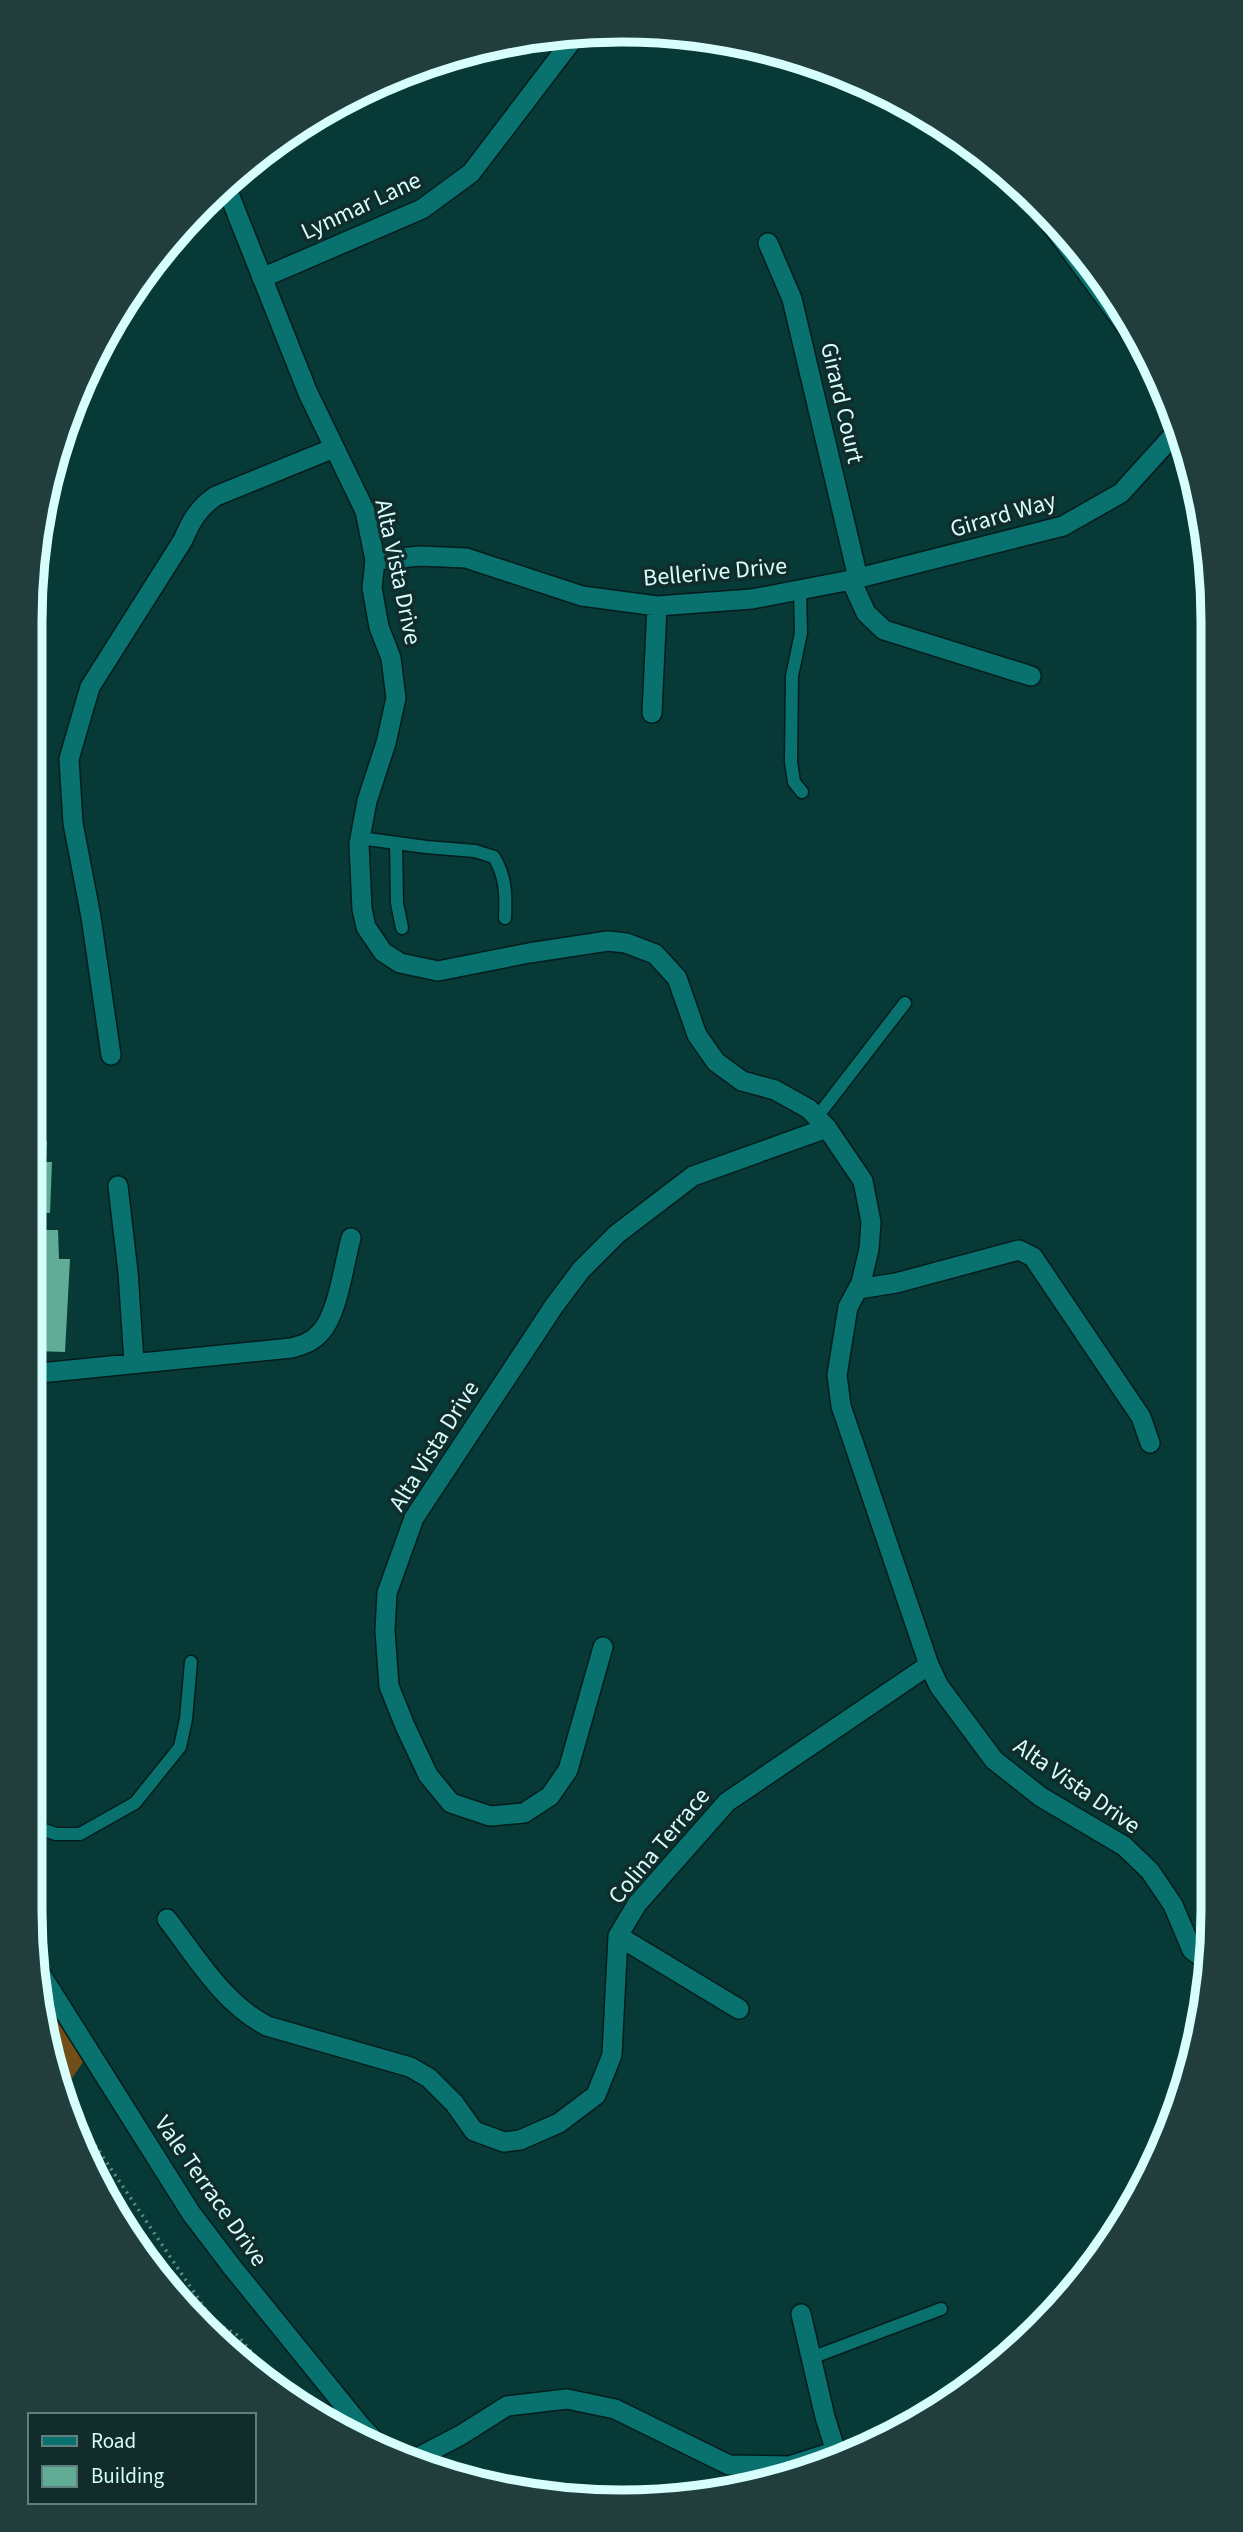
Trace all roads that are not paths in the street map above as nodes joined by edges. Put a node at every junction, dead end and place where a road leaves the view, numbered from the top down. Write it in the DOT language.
graph roads {
  1 [pos="569,45"];
  2 [pos="229,195"];
  3 [pos="768,243"];
  4 [pos="262,278"];
  5 [pos="1171,438"];
  6 [pos="334,448"];
  7 [pos="374,560"];
  8 [pos="855,579"];
  9 [pos="800,590"];
  10 [pos="657,606"];
  11 [pos="1031,676"];
  12 [pos="652,713"];
  13 [pos="802,792"];
  14 [pos="360,838"];
  15 [pos="396,843"];
  16 [pos="505,918"];
  17 [pos="402,928"];
  18 [pos="905,1003"];
  19 [pos="111,1055"];
  20 [pos="822,1122"];
  21 [pos="118,1186"];
  22 [pos="351,1238"];
  23 [pos="858,1289"];
  24 [pos="134,1363"];
  25 [pos="42,1373"];
  26 [pos="1150,1443"];
  27 [pos="603,1647"];
  28 [pos="191,1662"];
  29 [pos="929,1665"];
  30 [pos="42,1829"];
  31 [pos="167,1919"];
  32 [pos="618,1936"];
  33 [pos="1199,1955"];
  34 [pos="47,1984"];
  35 [pos="738,2009"];
  36 [pos="941,2309"];
  37 [pos="801,2314"];
  38 [pos="811,2358"];
  39 [pos="360,2427"];
  40 [pos="461,2435"];
  41 [pos="835,2449"];
  42 [pos="423,2455"];
  43 [pos="440,2461"];
  44 [pos="785,2466"];
  1 -- 4 [label="street, Lynmar Lane"];
  2 -- 4 [label="street, Alta Vista Drive"];
  3 -- 8 [label="street, Girard Court"];
  4 -- 6 [label="street, Alta Vista Drive"];
  5 -- 8 [label="street, Girard Way"];
  6 -- 7 [label="street, Alta Vista Drive"];
  6 -- 19 [label="street"];
  7 -- 10 [label="street, Bellerive Drive"];
  7 -- 14 [label="street, Alta Vista Drive"];
  8 -- 9 [label="street, Bellerive Drive"];
  8 -- 11 [label="street"];
  9 -- 10 [label="street, Bellerive Drive"];
  9 -- 13 [label="lane"];
  10 -- 12 [label="street"];
  14 -- 15 [label="lane"];
  14 -- 20 [label="street, Alta Vista Drive"];
  15 -- 16 [label="lane"];
  15 -- 17 [label="lane"];
  18 -- 20 [label="lane"];
  20 -- 23 [label="street, Alta Vista Drive"];
  20 -- 27 [label="street, Alta Vista Drive"];
  21 -- 24 [label="street"];
  22 -- 24 [label="street"];
  23 -- 26 [label="street"];
  23 -- 29 [label="street, Alta Vista Drive"];
  24 -- 25 [label="street"];
  28 -- 30 [label="lane"];
  29 -- 32 [label="street, Colina Terrace"];
  29 -- 33 [label="street, Alta Vista Drive"];
  31 -- 32 [label="street, Colina Terrace"];
  32 -- 35 [label="street"];
  34 -- 39 [label="street, Vale Terrace Drive"];
  36 -- 38 [label="lane"];
  37 -- 38 [label="street"];
  38 -- 41 [label="street"];
  40 -- 42 [label="street"];
  40 -- 43 [label="street"];
  40 -- 44 [label="street"];
}
